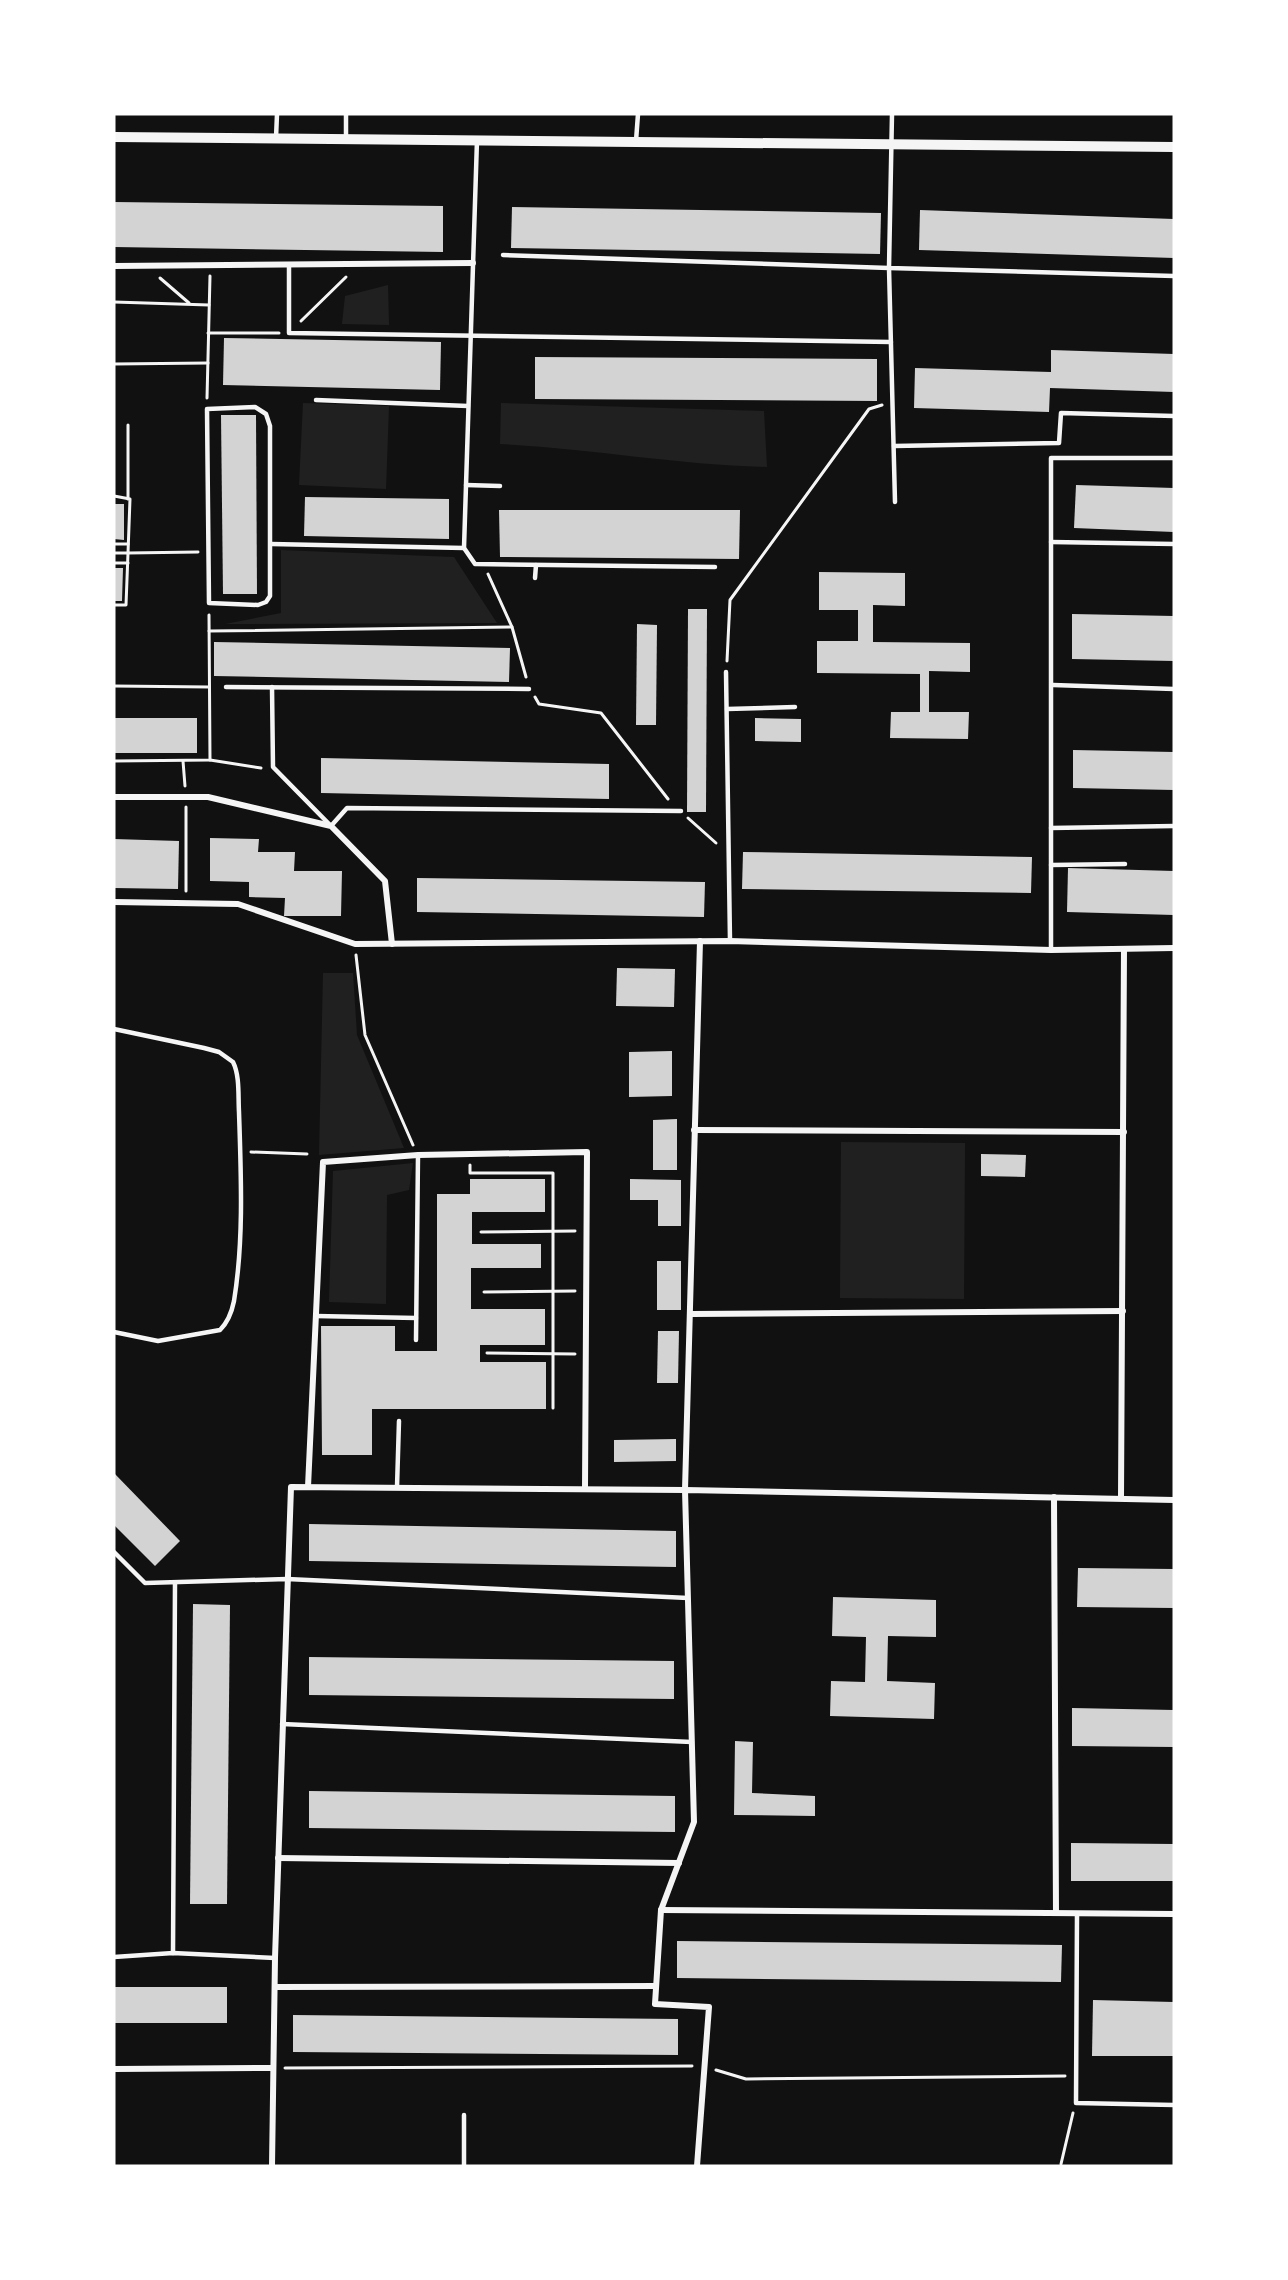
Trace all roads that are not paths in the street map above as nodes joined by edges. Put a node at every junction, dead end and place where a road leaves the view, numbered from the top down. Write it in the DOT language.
graph roads {
  1 [pos="277,114"];
  2 [pos="346,114"];
  3 [pos="638,114"];
  4 [pos="892,114"];
  5 [pos="114,137"];
  6 [pos="276,138"];
  7 [pos="346,138"];
  8 [pos="477,140"];
  9 [pos="636,141"];
  10 [pos="892,144"];
  11 [pos="1174,147"];
  12 [pos="503,255"];
  13 [pos="473,263"];
  14 [pos="289,265"];
  15 [pos="114,266"];
  16 [pos="890,268"];
  17 [pos="1174,276"];
  18 [pos="471,334"];
  19 [pos="891,342"];
  20 [pos="316,400"];
  21 [pos="468,406"];
  22 [pos="1174,416"];
  23 [pos="894,446"];
  24 [pos="1174,459"];
  25 [pos="466,485"];
  26 [pos="500,486"];
  27 [pos="895,502"];
  28 [pos="1051,542"];
  29 [pos="271,543"];
  30 [pos="1174,544"];
  31 [pos="464,548"];
  32 [pos="536,565"];
  33 [pos="715,567"];
  34 [pos="535,578"];
  35 [pos="726,672"];
  36 [pos="1053,685"];
  37 [pos="226,687"];
  38 [pos="273,687"];
  39 [pos="529,689"];
  40 [pos="1174,689"];
  41 [pos="795,707"];
  42 [pos="727,709"];
  43 [pos="114,797"];
  44 [pos="681,811"];
  45 [pos="331,826"];
  46 [pos="1174,826"];
  47 [pos="1051,828"];
  48 [pos="1125,864"];
  49 [pos="1051,865"];
  50 [pos="114,902"];
  51 [pos="700,941"];
  52 [pos="730,941"];
  53 [pos="393,944"];
  54 [pos="1174,948"];
  55 [pos="1124,949"];
  56 [pos="1051,950"];
  57 [pos="114,1029"];
  58 [pos="694,1130"];
  59 [pos="1124,1132"];
  60 [pos="418,1155"];
  61 [pos="1123,1311"];
  62 [pos="692,1314"];
  63 [pos="316,1316"];
  64 [pos="416,1318"];
  65 [pos="114,1332"];
  66 [pos="416,1340"];
  67 [pos="399,1422"];
  68 [pos="308,1487"];
  69 [pos="398,1487"];
  70 [pos="585,1488"];
  71 [pos="685,1490"];
  72 [pos="1054,1497"];
  73 [pos="1121,1498"];
  74 [pos="1174,1500"];
  75 [pos="114,1552"];
  76 [pos="287,1580"];
  77 [pos="175,1582"];
  78 [pos="688,1598"];
  79 [pos="282,1724"];
  80 [pos="692,1742"];
  81 [pos="278,1858"];
  82 [pos="679,1863"];
  83 [pos="661,1910"];
  84 [pos="1056,1913"];
  85 [pos="1077,1914"];
  86 [pos="1174,1914"];
  87 [pos="172,1953"];
  88 [pos="114,1957"];
  89 [pos="275,1958"];
  90 [pos="656,1986"];
  91 [pos="275,1987"];
  92 [pos="272,2068"];
  93 [pos="114,2069"];
  94 [pos="1174,2105"];
  95 [pos="464,2115"];
  96 [pos="272,2166"];
  97 [pos="464,2166"];
  98 [pos="697,2166"];
  1 -- 6 [label="lane"];
  2 -- 7 [label="lane"];
  3 -- 9 [label="lane"];
  4 -- 10 [label="lane"];
  5 -- 6 [label="street"];
  6 -- 7 [label="street"];
  7 -- 8 [label="street"];
  8 -- 9 [label="street"];
  8 -- 13 [label="lane"];
  9 -- 10 [label="street"];
  10 -- 11 [label="street"];
  10 -- 16 [label="lane"];
  12 -- 16 [label="lane"];
  13 -- 14 [label="street"];
  13 -- 18 [label="lane"];
  14 -- 15 [label="street"];
  14 -- 18 [label="lane"];
  16 -- 17 [label="lane"];
  16 -- 19 [label="lane"];
  18 -- 19 [label="lane"];
  18 -- 21 [label="lane"];
  19 -- 23 [label="lane"];
  20 -- 21 [label="lane"];
  21 -- 25 [label="lane"];
  22 -- 23 [label="lane"];
  23 -- 27 [label="lane"];
  24 -- 28 [label="lane"];
  25 -- 26 [label="lane"];
  25 -- 31 [label="lane"];
  28 -- 30 [label="lane"];
  28 -- 36 [label="lane"];
  29 -- 29 [label="lane"];
  29 -- 31 [label="lane"];
  31 -- 32 [label="lane"];
  32 -- 33 [label="lane"];
  32 -- 34 [label="lane"];
  35 -- 42 [label="lane"];
  36 -- 40 [label="lane"];
  36 -- 47 [label="lane"];
  37 -- 38 [label="lane"];
  38 -- 39 [label="lane"];
  38 -- 45 [label="lane"];
  41 -- 42 [label="lane"];
  42 -- 52 [label="lane"];
  43 -- 45 [label="street"];
  44 -- 45 [label="lane"];
  45 -- 53 [label="street"];
  46 -- 47 [label="lane"];
  47 -- 49 [label="lane"];
  48 -- 49 [label="lane"];
  49 -- 56 [label="lane"];
  50 -- 53 [label="street"];
  51 -- 52 [label="street"];
  51 -- 53 [label="street"];
  51 -- 58 [label="street"];
  52 -- 56 [label="street"];
  54 -- 55 [label="street"];
  55 -- 56 [label="street"];
  55 -- 59 [label="street"];
  57 -- 65 [label="lane"];
  58 -- 59 [label="street"];
  58 -- 62 [label="street"];
  59 -- 61 [label="street"];
  60 -- 63 [label="street"];
  60 -- 64 [label="lane"];
  60 -- 70 [label="street"];
  61 -- 62 [label="street"];
  61 -- 73 [label="street"];
  62 -- 71 [label="street"];
  63 -- 64 [label="lane"];
  63 -- 68 [label="street"];
  64 -- 66 [label="lane"];
  67 -- 69 [label="lane"];
  68 -- 69 [label="street"];
  68 -- 76 [label="street"];
  69 -- 70 [label="street"];
  70 -- 71 [label="street"];
  71 -- 72 [label="street"];
  71 -- 78 [label="street"];
  72 -- 73 [label="street"];
  72 -- 84 [label="street"];
  73 -- 74 [label="street"];
  75 -- 77 [label="lane"];
  76 -- 77 [label="lane"];
  76 -- 78 [label="lane"];
  76 -- 79 [label="street"];
  77 -- 87 [label="lane"];
  78 -- 80 [label="street"];
  79 -- 80 [label="lane"];
  79 -- 81 [label="street"];
  80 -- 82 [label="street"];
  81 -- 82 [label="street"];
  81 -- 89 [label="street"];
  82 -- 83 [label="street"];
  83 -- 84 [label="street"];
  83 -- 90 [label="street"];
  84 -- 85 [label="street"];
  85 -- 86 [label="street"];
  85 -- 94 [label="lane"];
  87 -- 88 [label="lane"];
  87 -- 89 [label="lane"];
  89 -- 91 [label="street"];
  90 -- 91 [label="street"];
  90 -- 98 [label="street"];
  91 -- 92 [label="street"];
  92 -- 93 [label="street"];
  92 -- 96 [label="street"];
  95 -- 97 [label="lane"];
}
